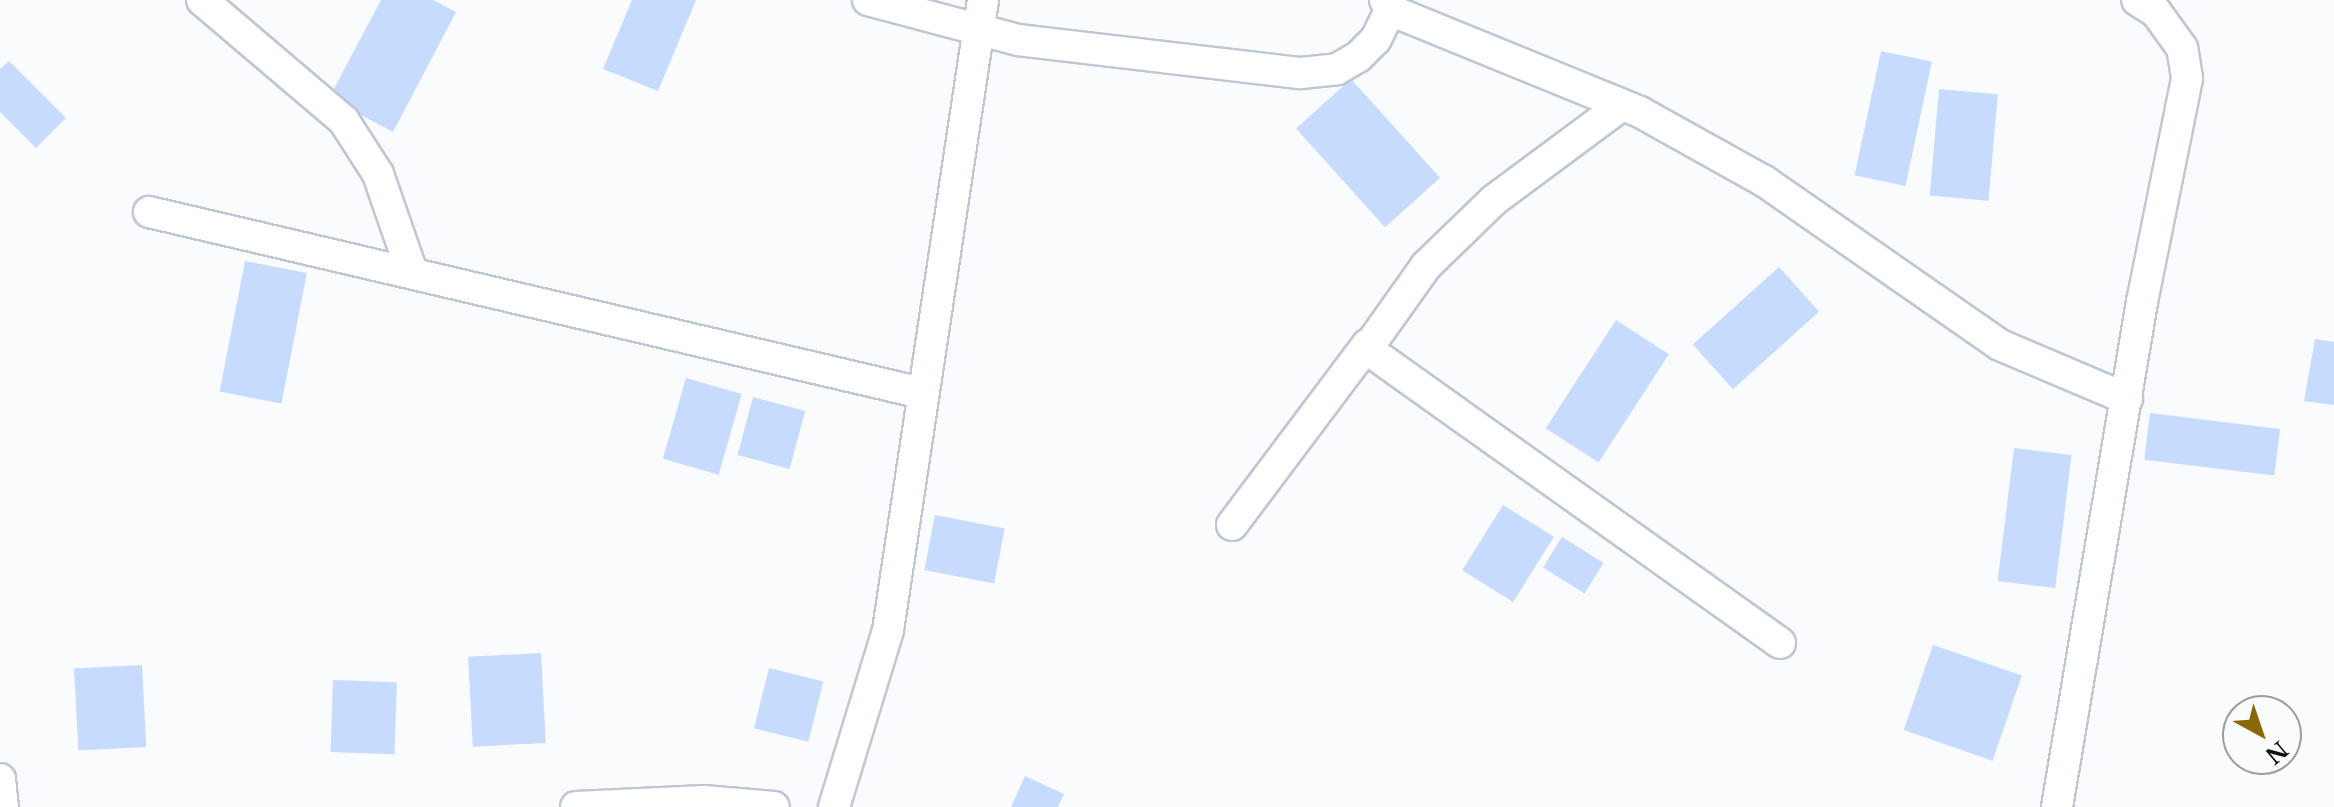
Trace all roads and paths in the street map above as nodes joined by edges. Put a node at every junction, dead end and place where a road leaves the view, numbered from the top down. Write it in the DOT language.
graph roads {
  1 [pos="202,0"];
  2 [pos="868,0"];
  3 [pos="2137,0"];
  4 [pos="1388,5"];
  5 [pos="980,14"];
  6 [pos="1622,105"];
  7 [pos="149,212"];
  8 [pos="412,272"];
  9 [pos="1368,344"];
  10 [pos="922,393"];
  11 [pos="2127,399"];
  12 [pos="1232,525"];
  13 [pos="1780,643"];
  14 [pos="0,779"];
  15 [pos="3,807"];
  16 [pos="576,807"];
  17 [pos="774,807"];
  18 [pos="834,807"];
  19 [pos="2057,807"];
  1 -- 8 [label="street"];
  2 -- 5 [label="street"];
  3 -- 11 [label="street"];
  4 -- 5 [label="street"];
  4 -- 6 [label="street"];
  5 -- 10 [label="street"];
  6 -- 9 [label="street"];
  6 -- 11 [label="street"];
  7 -- 8 [label="street"];
  8 -- 10 [label="street"];
  9 -- 12 [label="street"];
  9 -- 13 [label="street"];
  10 -- 18 [label="street"];
  11 -- 19 [label="street"];
  14 -- 15 [label="street"];
  16 -- 17 [label="street"];
}
